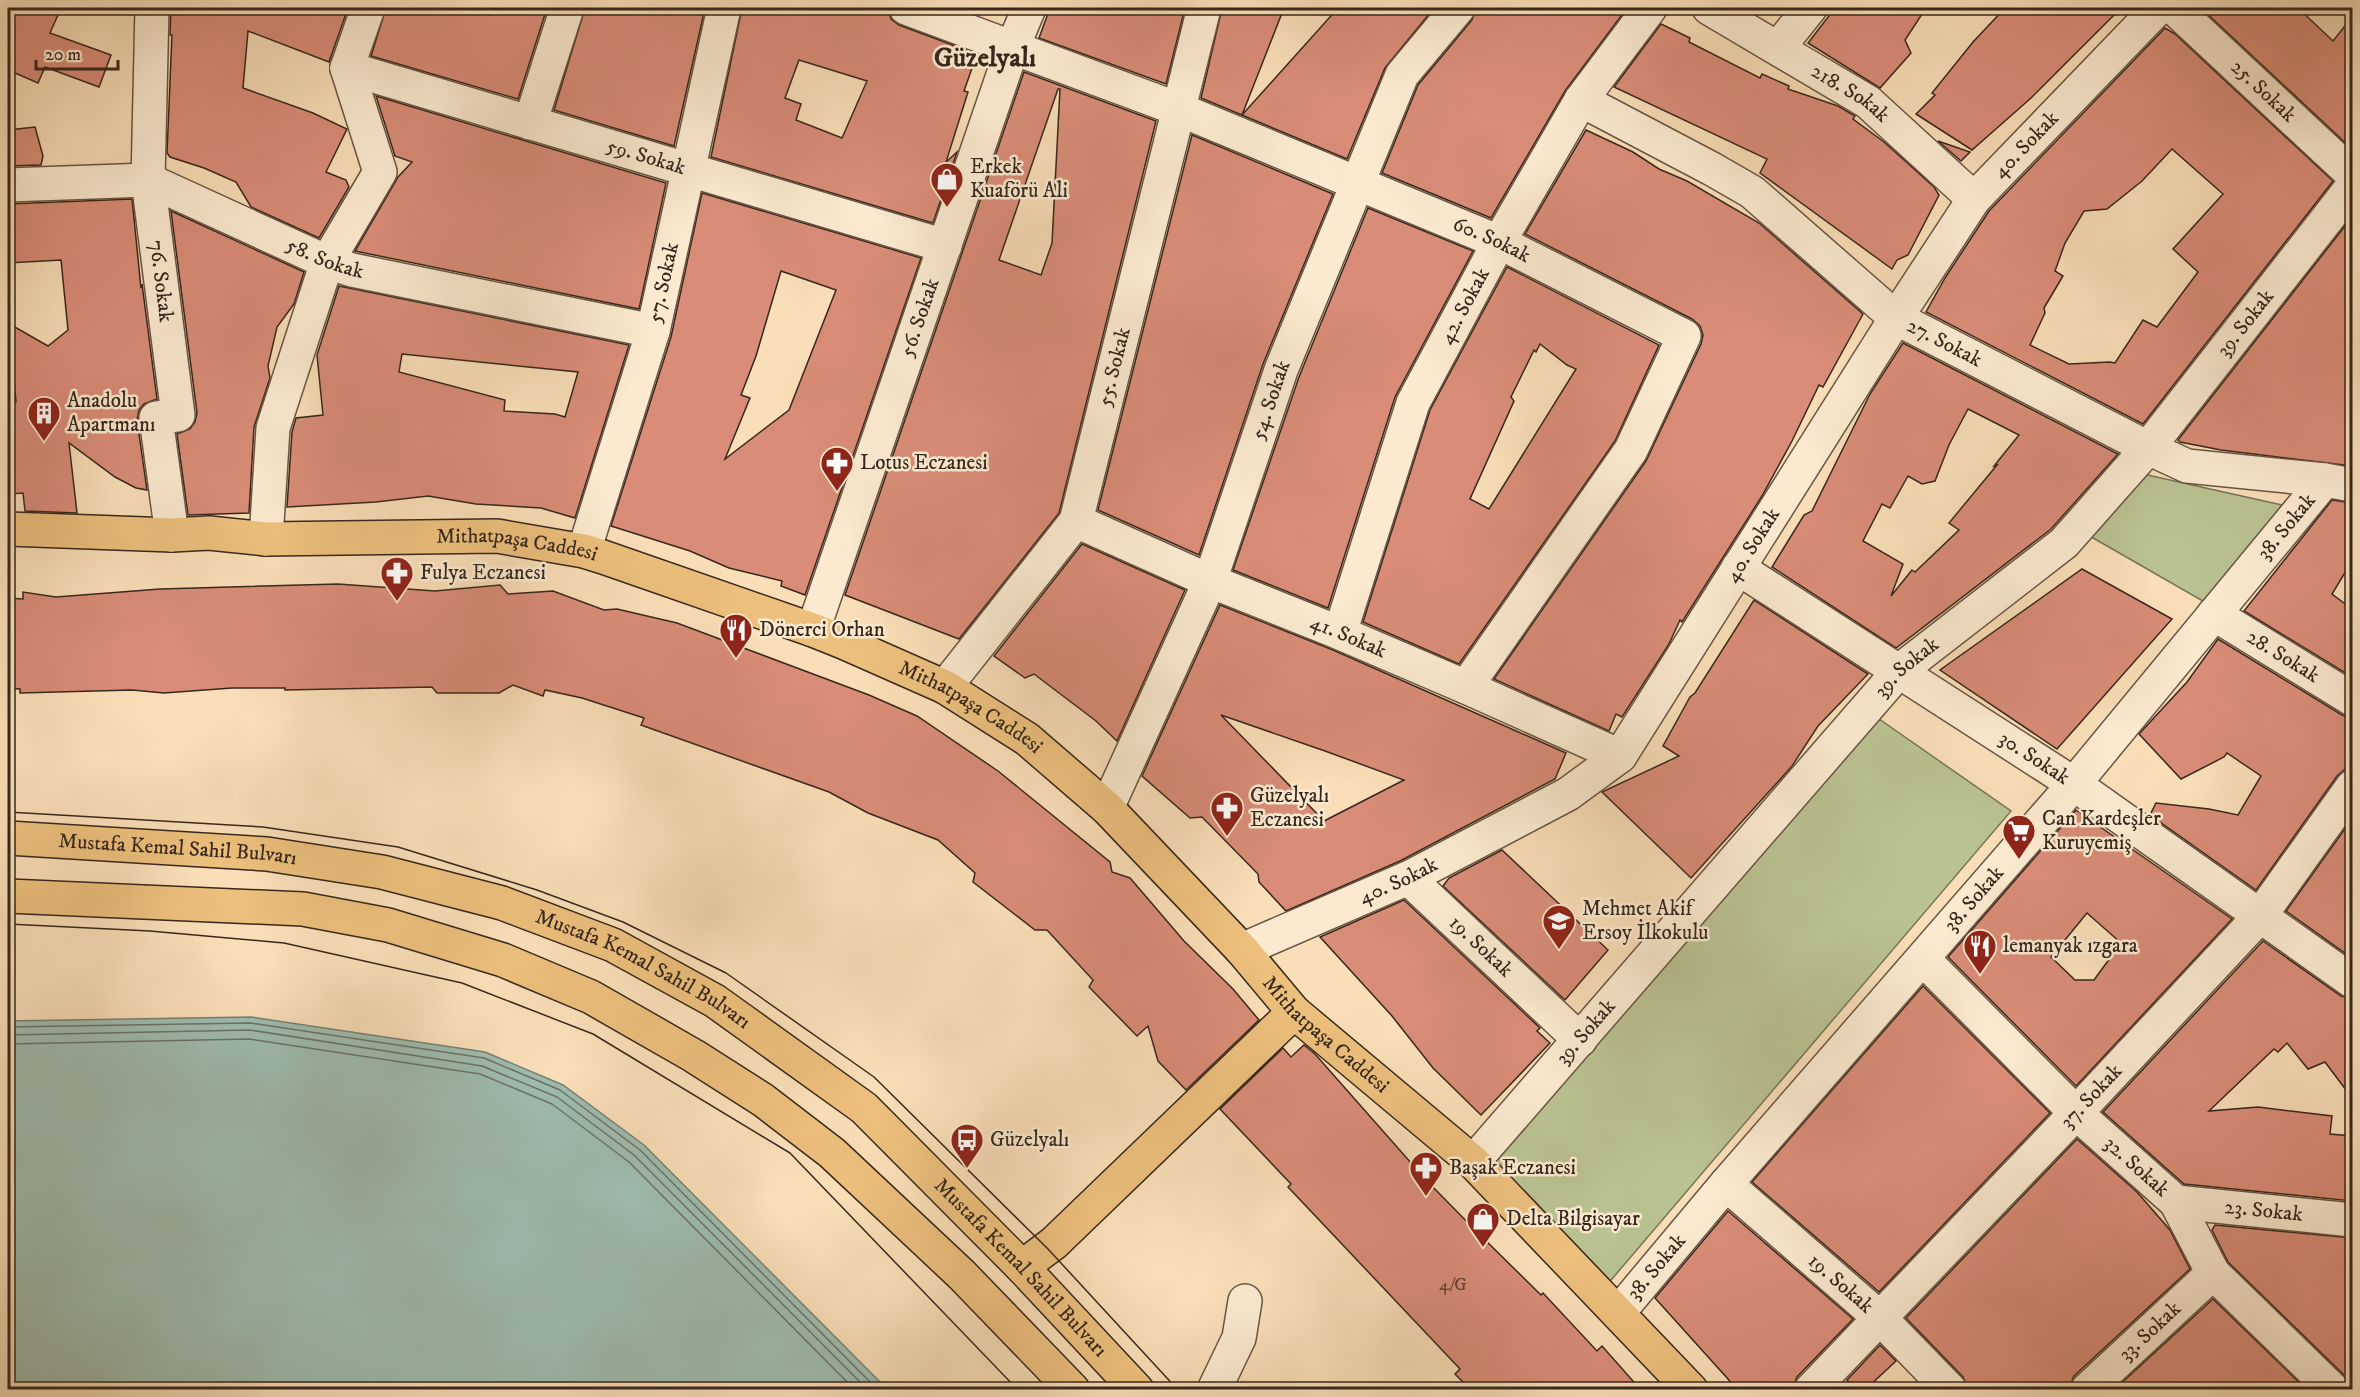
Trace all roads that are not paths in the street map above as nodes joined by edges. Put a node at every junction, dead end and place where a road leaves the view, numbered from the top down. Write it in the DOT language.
graph roads {
  1 [pos="152,8"];
  2 [pos="368,8"];
  3 [pos="567,8"];
  4 [pos="724,8"];
  5 [pos="906,8"];
  6 [pos="1029,8"];
  7 [pos="1204,8"];
  8 [pos="1458,8"];
  9 [pos="1650,8"];
  10 [pos="1709,8"];
  11 [pos="1810,8"];
  12 [pos="2158,8"];
  13 [pos="2174,8"];
  14 [pos="1778,48"];
  15 [pos="1012,49"];
  16 [pos="347,68"];
  17 [pos="1581,100"];
  18 [pos="1178,109"];
  19 [pos="530,123"];
  20 [pos="689,171"];
  21 [pos="2352,174"];
  22 [pos="148,180"];
  23 [pos="1356,184"];
  24 [pos="8,185"];
  25 [pos="2352,187"];
  26 [pos="1974,199"];
  27 [pos="1499,242"];
  28 [pos="945,246"];
  29 [pos="327,262"];
  30 [pos="1896,318"];
  31 [pos="653,331"];
  32 [pos="2148,448"];
  33 [pos="2339,482"];
  34 [pos="1076,521"];
  35 [pos="8,529"];
  36 [pos="172,535"];
  37 [pos="266,539"];
  38 [pos="584,551"];
  39 [pos="1738,568"];
  40 [pos="1210,581"];
  41 [pos="2214,614"];
  42 [pos="813,630"];
  43 [pos="1340,633"];
  44 [pos="1899,671"];
  45 [pos="945,687"];
  46 [pos="1466,687"];
  47 [pos="2352,699"];
  48 [pos="1620,756"];
  49 [pos="2074,784"];
  50 [pos="2352,787"];
  51 [pos="1107,808"];
  52 [pos="8,838"];
  53 [pos="1408,878"];
  54 [pos="8,896"];
  55 [pos="2260,916"];
  56 [pos="1242,951"];
  57 [pos="1923,958"];
  58 [pos="2352,981"];
  59 [pos="1294,1012"];
  60 [pos="1580,1040"];
  61 [pos="2076,1113"];
  62 [pos="1473,1162"];
  63 [pos="1726,1184"];
  64 [pos="2176,1202"];
  65 [pos="2352,1220"];
  66 [pos="1022,1267"];
  67 [pos="2213,1273"];
  68 [pos="1245,1301"];
  69 [pos="1618,1313"];
  70 [pos="1880,1318"];
  71 [pos="1073,1389"];
  72 [pos="1137,1389"];
  73 [pos="1214,1389"];
  74 [pos="1691,1389"];
  75 [pos="1811,1389"];
  76 [pos="1950,1389"];
  77 [pos="2087,1389"];
  78 [pos="2333,1389"];
  1 -- 22 [label="street, 76. Sokak"];
  2 -- 16 [label="street"];
  3 -- 19 [label="street"];
  4 -- 20 [label="street, 57. Sokak"];
  5 -- 15 [label="street, 60. Sokak"];
  6 -- 15 [label="street, 56. Sokak"];
  7 -- 18 [label="street, 55. Sokak"];
  8 -- 23 [label="street, 54. Sokak"];
  9 -- 17 [label="street, 42. Sokak"];
  10 -- 14 [label="street, 218. Sokak"];
  11 -- 14 [label="street"];
  12 -- 26 [label="street, 40. Sokak"];
  13 -- 21 [label="street, 25. Sokak"];
  14 -- 26 [label="street, 218. Sokak"];
  15 -- 18 [label="street, 60. Sokak"];
  15 -- 28 [label="street, 56. Sokak"];
  16 -- 19 [label="street, 59. Sokak"];
  16 -- 29 [label="street"];
  17 -- 27 [label="street, 42. Sokak"];
  17 -- 30 [label="street, 27. Sokak"];
  18 -- 23 [label="street, 60. Sokak"];
  18 -- 34 [label="street, 55. Sokak"];
  19 -- 20 [label="street, 59. Sokak"];
  20 -- 28 [label="street, 59. Sokak"];
  20 -- 31 [label="street, 57. Sokak"];
  22 -- 24 [label="street, 58. Sokak"];
  22 -- 29 [label="street, 58. Sokak"];
  22 -- 36 [label="street, 76. Sokak"];
  23 -- 27 [label="street, 60. Sokak"];
  23 -- 40 [label="street, 54. Sokak"];
  25 -- 32 [label="street, 39. Sokak"];
  26 -- 30 [label="street, 40. Sokak"];
  27 -- 43 [label="street, 42. Sokak"];
  27 -- 46 [label="street, 60. Sokak"];
  28 -- 42 [label="street, 56. Sokak"];
  29 -- 31 [label="street, 58. Sokak"];
  29 -- 37 [label="street"];
  30 -- 32 [label="street, 27. Sokak"];
  30 -- 39 [label="street, 40. Sokak"];
  31 -- 38 [label="street, 57. Sokak"];
  32 -- 33 [label="street, 27. Sokak"];
  32 -- 44 [label="street, 39. Sokak"];
  33 -- 41 [label="street, 38. Sokak"];
  34 -- 40 [label="street, 41. Sokak"];
  34 -- 45 [label="street, 55. Sokak"];
  35 -- 36 [label="main road, Mithatpaşa Caddesi"];
  36 -- 37 [label="main road, Mithatpaşa Caddesi"];
  37 -- 38 [label="main road, Mithatpaşa Caddesi"];
  38 -- 42 [label="main road, Mithatpaşa Caddesi"];
  39 -- 44 [label="street, 30. Sokak"];
  39 -- 48 [label="street, 40. Sokak"];
  40 -- 43 [label="street, 41. Sokak"];
  40 -- 51 [label="street, 54. Sokak"];
  41 -- 47 [label="street, 28. Sokak"];
  41 -- 49 [label="street, 38. Sokak"];
  42 -- 45 [label="main road, Mithatpaşa Caddesi"];
  43 -- 46 [label="street, 41. Sokak"];
  44 -- 49 [label="street, 30. Sokak"];
  44 -- 60 [label="street, 39. Sokak"];
  45 -- 51 [label="main road, Mithatpaşa Caddesi"];
  46 -- 48 [label="street, 41. Sokak"];
  48 -- 53 [label="street, 40. Sokak"];
  49 -- 55 [label="street, 30. Sokak"];
  49 -- 57 [label="street, 38. Sokak"];
  50 -- 55 [label="street, 37. Sokak"];
  51 -- 56 [label="main road, Mithatpaşa Caddesi"];
  52 -- 66 [label="main road, Mustafa Kemal Sahil Bulvarı"];
  53 -- 56 [label="street, 40. Sokak"];
  53 -- 60 [label="street, 19. Sokak"];
  54 -- 71 [label="main road"];
  55 -- 58 [label="street, 30. Sokak"];
  55 -- 61 [label="street, 37. Sokak"];
  56 -- 59 [label="main road, Mithatpaşa Caddesi"];
  57 -- 61 [label="street, 32. Sokak"];
  57 -- 63 [label="street, 38. Sokak"];
  59 -- 62 [label="main road, Mithatpaşa Caddesi"];
  59 -- 66 [label="main road"];
  60 -- 62 [label="street, 39. Sokak"];
  61 -- 64 [label="street, 32. Sokak"];
  61 -- 70 [label="street, 37. Sokak"];
  62 -- 69 [label="main road, Mithatpaşa Caddesi"];
  63 -- 69 [label="street, 38. Sokak"];
  63 -- 70 [label="street, 19. Sokak"];
  64 -- 65 [label="street, 23. Sokak"];
  64 -- 67 [label="street, 32. Sokak"];
  66 -- 72 [label="main road, Mustafa Kemal Sahil Bulvarı"];
  67 -- 77 [label="street, 33. Sokak"];
  67 -- 78 [label="street, 32. Sokak"];
  68 -- 73 [label="street"];
  69 -- 74 [label="main road, Mithatpaşa Caddesi"];
  70 -- 75 [label="street, 37. Sokak"];
  70 -- 76 [label="street, 19. Sokak"];
}
